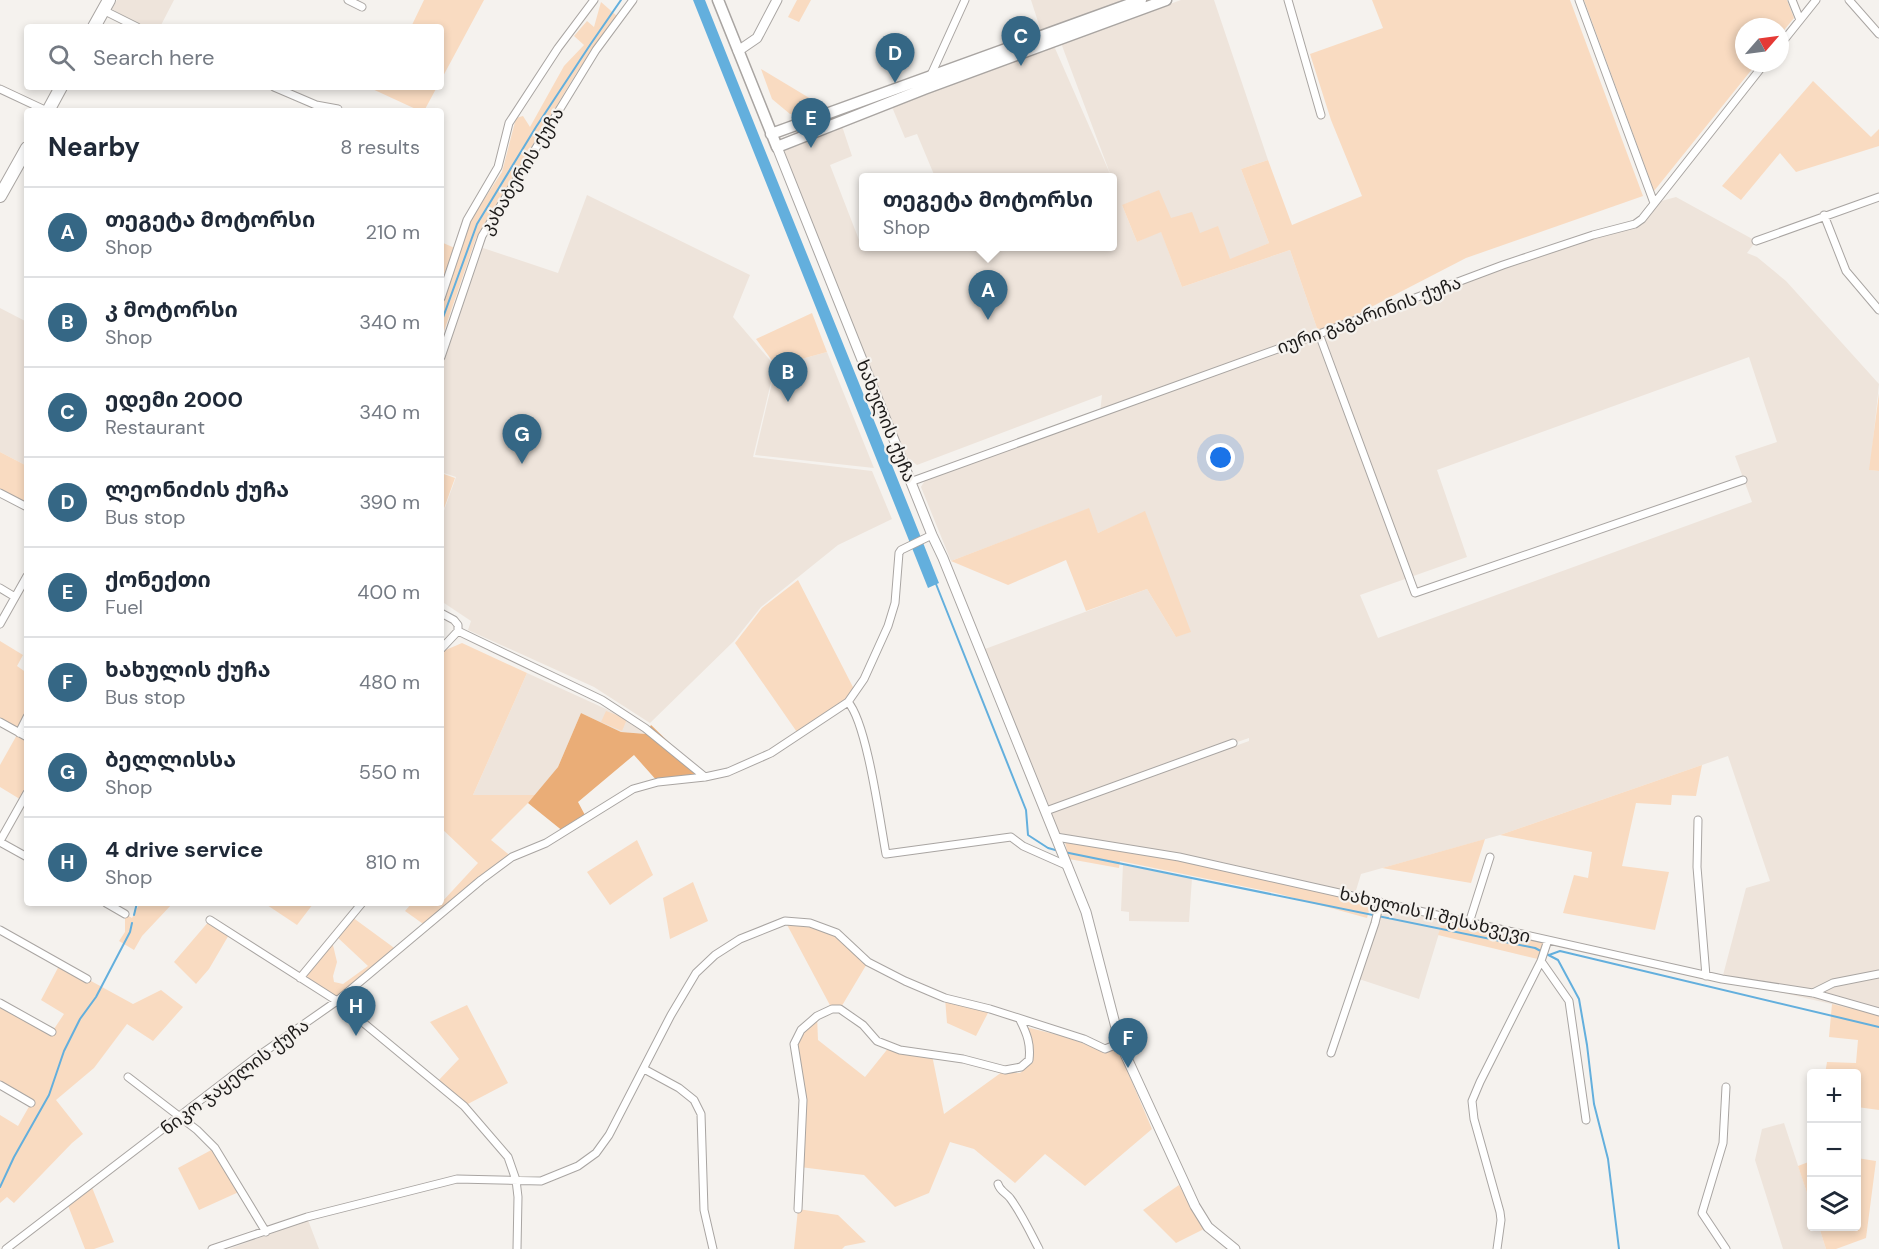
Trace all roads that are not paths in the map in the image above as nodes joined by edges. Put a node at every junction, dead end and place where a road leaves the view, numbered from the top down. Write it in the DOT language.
graph roads {
  1 [pos="348,0"];
  2 [pos="594,0"];
  3 [pos="633,0"];
  4 [pos="718,0"];
  5 [pos="777,0"];
  6 [pos="965,0"];
  7 [pos="1141,0"];
  8 [pos="1166,0"];
  9 [pos="1288,0"];
  10 [pos="1579,0"];
  11 [pos="1792,0"];
  12 [pos="1816,0"];
  13 [pos="1849,0"];
  14 [pos="106,5"];
  15 [pos="362,8"];
  16 [pos="1800,20"];
  17 [pos="96,24"];
  18 [pos="133,24"];
  19 [pos="1789,34"];
  20 [pos="1879,34"];
  21 [pos="738,51"];
  22 [pos="1758,72"];
  23 [pos="930,77"];
  24 [pos="0,89"];
  25 [pos="924,89"];
  26 [pos="59,90"];
  27 [pos="281,90"];
  28 [pos="41,108"];
  29 [pos="49,108"];
  30 [pos="332,108"];
  31 [pos="1321,115"];
  32 [pos="771,134"];
  33 [pos="777,147"];
  34 [pos="24,153"];
  35 [pos="0,196"];
  36 [pos="1879,197"];
  37 [pos="1654,203"];
  38 [pos="1824,215"];
  39 [pos="1756,241"];
  40 [pos="444,289"];
  41 [pos="1879,310"];
  42 [pos="1319,334"];
  43 [pos="444,348"];
  44 [pos="1743,480"];
  45 [pos="910,482"];
  46 [pos="0,493"];
  47 [pos="24,505"];
  48 [pos="932,535"];
  49 [pos="24,581"];
  50 [pos="0,588"];
  51 [pos="15,597"];
  52 [pos="444,615"];
  53 [pos="0,624"];
  54 [pos="458,631"];
  55 [pos="444,646"];
  56 [pos="848,702"];
  57 [pos="0,722"];
  58 [pos="24,723"];
  59 [pos="19,733"];
  60 [pos="24,736"];
  61 [pos="1233,743"];
  62 [pos="705,777"];
  63 [pos="24,798"];
  64 [pos="1046,811"];
  65 [pos="1698,820"];
  66 [pos="1057,839"];
  67 [pos="0,841"];
  68 [pos="24,855"];
  69 [pos="1490,857"];
  70 [pos="1066,863"];
  71 [pos="1380,902"];
  72 [pos="111,906"];
  73 [pos="360,906"];
  74 [pos="125,914"];
  75 [pos="210,920"];
  76 [pos="1469,923"];
  77 [pos="0,930"];
  78 [pos="1548,940"];
  79 [pos="1542,961"];
  80 [pos="1879,974"];
  81 [pos="1706,976"];
  82 [pos="300,978"];
  83 [pos="87,979"];
  84 [pos="1813,993"];
  85 [pos="337,1002"];
  86 [pos="0,1003"];
  87 [pos="1879,1012"];
  88 [pos="1020,1020"];
  89 [pos="52,1032"];
  90 [pos="1120,1043"];
  91 [pos="1331,1053"];
  92 [pos="644,1070"];
  93 [pos="128,1077"];
  94 [pos="0,1085"];
  95 [pos="1726,1087"];
  96 [pos="31,1103"];
  97 [pos="180,1117"];
  98 [pos="1586,1120"];
  99 [pos="516,1180"];
  100 [pos="998,1184"];
  101 [pos="798,1209"];
  102 [pos="266,1232"];
  103 [pos="6,1249"];
  104 [pos="212,1249"];
  105 [pos="517,1249"];
  106 [pos="713,1249"];
  107 [pos="1039,1249"];
  108 [pos="1235,1249"];
  109 [pos="1497,1249"];
  110 [pos="1726,1249"];
  1 -- 15 [label="street"];
  2 -- 40 [label="street, კახაბერის ქუჩა"];
  3 -- 43 [label="street, კახაბერის ქუჩა"];
  4 -- 21 [label="main road, ხახულის ქუჩა"];
  5 -- 21 [label="street"];
  6 -- 23 [label="street"];
  7 -- 23 [label="main road"];
  8 -- 25 [label="main road"];
  9 -- 31 [label="street"];
  10 -- 37 [label="street"];
  11 -- 16 [label="street"];
  12 -- 16 [label="street"];
  13 -- 20 [label="street"];
  14 -- 17 [label="highway"];
  14 -- 18 [label="street"];
  16 -- 19 [label="street"];
  21 -- 32 [label="main road, ხახულის ქუჩა"];
  22 -- 37 [label="street, იური გაგარინის ქუჩა"];
  23 -- 25 [label="street"];
  23 -- 32 [label="main road"];
  24 -- 28 [label="street"];
  25 -- 33 [label="main road"];
  26 -- 29 [label="highway"];
  27 -- 30 [label="street"];
  32 -- 33 [label="main road, ხახულის ქუჩა"];
  33 -- 45 [label="street, ხახულის ქუჩა"];
  34 -- 35 [label="highway"];
  36 -- 38 [label="street"];
  37 -- 42 [label="street, იური გაგარინის ქუჩა"];
  38 -- 39 [label="street"];
  38 -- 41 [label="street"];
  42 -- 44 [label="street"];
  42 -- 45 [label="street, იური გაგარინის ქუჩა"];
  45 -- 48 [label="street, ხახულის ქუჩა"];
  46 -- 47 [label="street"];
  48 -- 56 [label="street, ნიკო ჯაყელის ქუჩა"];
  48 -- 64 [label="street, ხახულის ქუჩა"];
  49 -- 51 [label="street"];
  50 -- 51 [label="street"];
  51 -- 53 [label="street"];
  52 -- 54 [label="street"];
  54 -- 55 [label="street"];
  54 -- 62 [label="street"];
  56 -- 62 [label="street, ნიკო ჯაყელის ქუჩა"];
  56 -- 70 [label="street"];
  57 -- 59 [label="street"];
  58 -- 59 [label="street"];
  59 -- 60 [label="street"];
  61 -- 64 [label="street"];
  62 -- 85 [label="street, ნიკო ჯაყელის ქუჩა"];
  63 -- 67 [label="street"];
  64 -- 66 [label="street, ხახულის ქუჩა"];
  65 -- 81 [label="street"];
  66 -- 70 [label="street, ხახულის ქუჩა"];
  66 -- 71 [label="street, ხახულის II შესახვევი"];
  67 -- 68 [label="street"];
  69 -- 76 [label="street"];
  70 -- 90 [label="street"];
  71 -- 76 [label="street, ხახულის II შესახვევი"];
  71 -- 91 [label="street"];
  72 -- 74 [label="street"];
  73 -- 82 [label="street"];
  75 -- 82 [label="street"];
  76 -- 78 [label="street, ხახულის II შესახვევი"];
  77 -- 83 [label="street"];
  78 -- 79 [label="street"];
  78 -- 81 [label="street, ხახულის II შესახვევი"];
  79 -- 98 [label="street"];
  79 -- 109 [label="street"];
  80 -- 84 [label="street"];
  81 -- 84 [label="street, ხახულის II შესახვევი"];
  82 -- 85 [label="street"];
  84 -- 87 [label="street, ხახულის II შესახვევი"];
  85 -- 97 [label="street, ნიკო ჯაყელის ქუჩა"];
  85 -- 99 [label="street"];
  86 -- 89 [label="street"];
  88 -- 90 [label="street"];
  88 -- 92 [label="street"];
  88 -- 101 [label="street"];
  90 -- 108 [label="street"];
  92 -- 99 [label="street"];
  92 -- 106 [label="street"];
  93 -- 97 [label="street"];
  94 -- 96 [label="street"];
  95 -- 110 [label="street"];
  97 -- 102 [label="street"];
  97 -- 103 [label="street, ნიკო ჯაყელის ქუჩა"];
  99 -- 102 [label="street"];
  99 -- 105 [label="street"];
  100 -- 107 [label="street"];
  102 -- 104 [label="street"];
}
